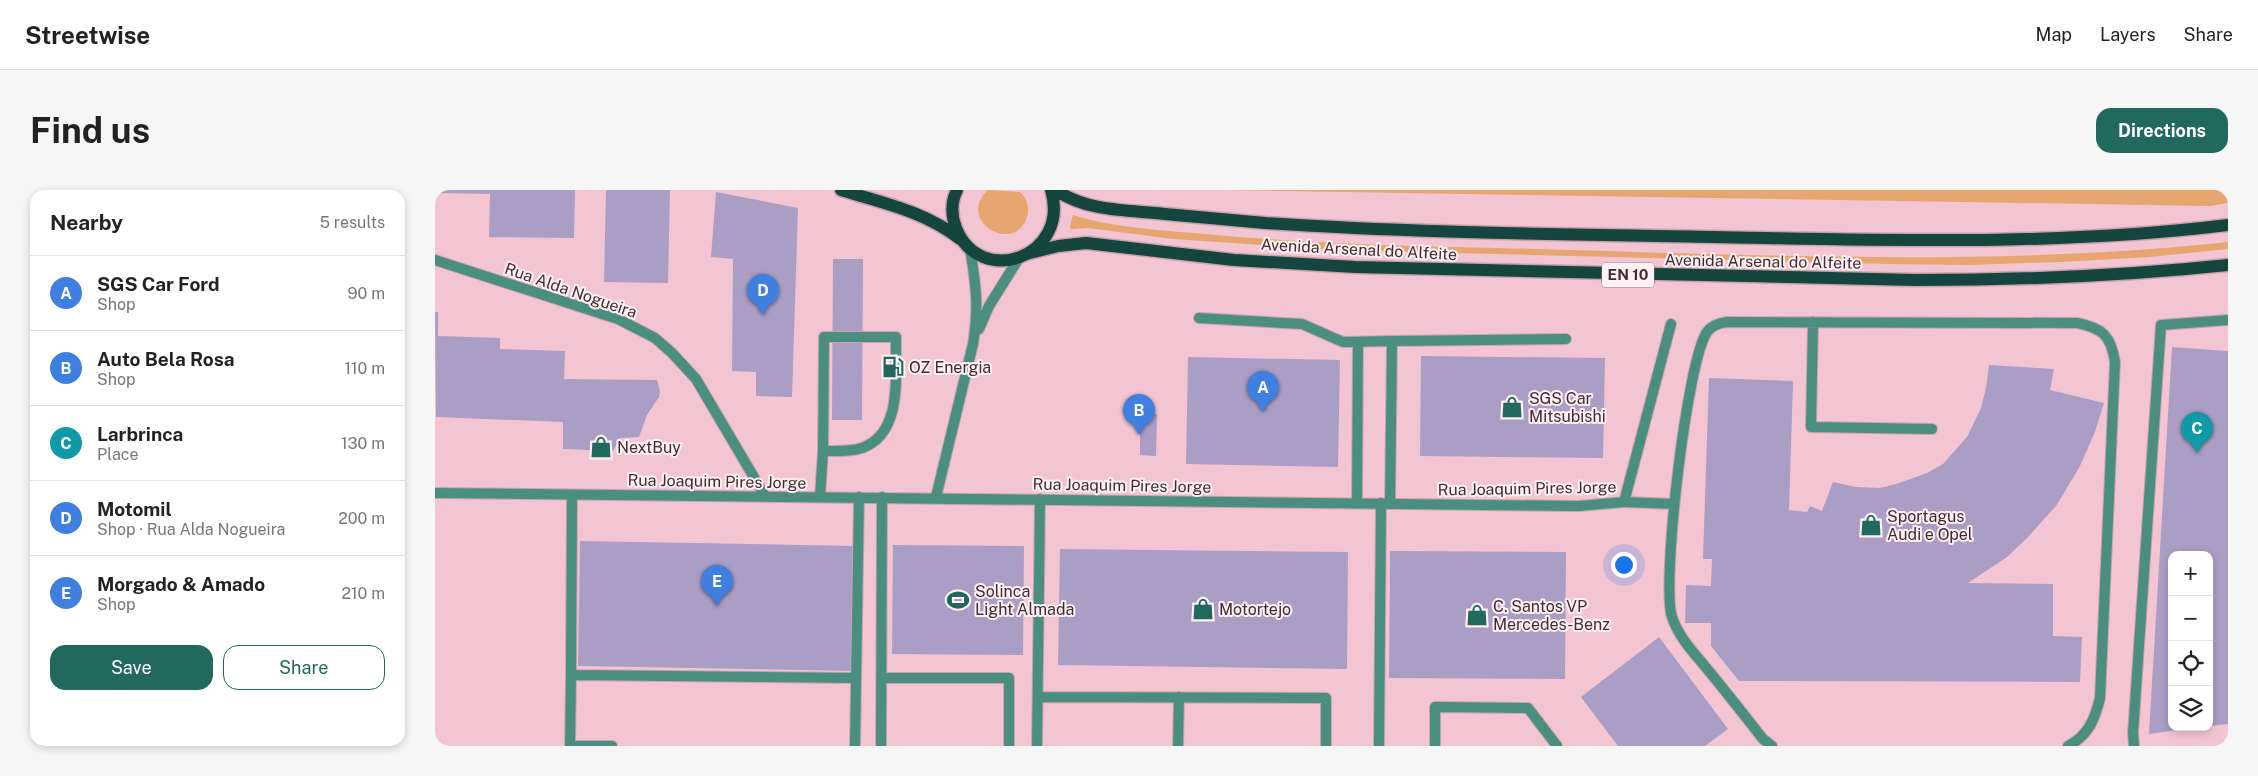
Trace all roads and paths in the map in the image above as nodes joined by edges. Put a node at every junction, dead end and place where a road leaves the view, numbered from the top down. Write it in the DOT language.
graph roads {
  1 [pos="841,190"];
  2 [pos="957,190"];
  3 [pos="1051,190"];
  4 [pos="1056,190"];
  5 [pos="2228,225"];
  6 [pos="966,245"];
  7 [pos="1025,256"];
  8 [pos="435,260"];
  9 [pos="2228,264"];
  10 [pos="1199,318"];
  11 [pos="2228,320"];
  12 [pos="1813,322"];
  13 [pos="1671,324"];
  14 [pos="1566,339"];
  15 [pos="1392,341"];
  16 [pos="1358,342"];
  17 [pos="973,344"];
  18 [pos="1932,429"];
  19 [pos="823,451"];
  20 [pos="435,493"];
  21 [pos="572,495"];
  22 [pos="765,496"];
  23 [pos="820,497"];
  24 [pos="859,497"];
  25 [pos="882,497"];
  26 [pos="936,497"];
  27 [pos="1040,498"];
  28 [pos="1624,502"];
  29 [pos="1357,503"];
  30 [pos="1386,504"];
  31 [pos="1674,504"];
  32 [pos="571,675"];
  33 [pos="856,678"];
  34 [pos="881,678"];
  35 [pos="1038,697"];
  36 [pos="1179,698"];
  37 [pos="570,746"];
  38 [pos="612,746"];
  39 [pos="855,746"];
  40 [pos="881,746"];
  41 [pos="1009,746"];
  42 [pos="1037,746"];
  43 [pos="1178,746"];
  44 [pos="1326,746"];
  45 [pos="1379,746"];
  46 [pos="1435,746"];
  47 [pos="1557,746"];
  48 [pos="1772,746"];
  49 [pos="2069,746"];
  50 [pos="2135,746"];
  1 -- 6 [label="main road"];
  2 -- 6 [label="main road"];
  3 -- 7 [label="main road"];
  4 -- 5 [label="main road, Avenida Arsenal do Alfeite"];
  6 -- 7 [label="main road, Avenida Arsenal do Alfeite"];
  6 -- 17 [label="street"];
  7 -- 9 [label="main road, Avenida Arsenal do Alfeite / EN 10"];
  7 -- 17 [label="street"];
  8 -- 22 [label="street, Rua Alda Nogueira"];
  10 -- 16 [label="street"];
  11 -- 50 [label="street"];
  12 -- 18 [label="street"];
  12 -- 31 [label="street"];
  12 -- 49 [label="street"];
  13 -- 28 [label="street, Rua Joaquim Pires Jorge"];
  14 -- 15 [label="street"];
  15 -- 16 [label="street"];
  15 -- 30 [label="street"];
  16 -- 29 [label="street"];
  17 -- 26 [label="street"];
  19 -- 19 [label="street"];
  19 -- 23 [label="street"];
  20 -- 21 [label="street, Rua Joaquim Pires Jorge"];
  21 -- 22 [label="street, Rua Joaquim Pires Jorge"];
  21 -- 32 [label="street"];
  22 -- 23 [label="street, Rua Joaquim Pires Jorge"];
  23 -- 24 [label="street, Rua Joaquim Pires Jorge"];
  24 -- 25 [label="street, Rua Joaquim Pires Jorge"];
  24 -- 33 [label="street"];
  25 -- 26 [label="street, Rua Joaquim Pires Jorge"];
  25 -- 34 [label="street"];
  26 -- 27 [label="street, Rua Joaquim Pires Jorge"];
  27 -- 29 [label="street, Rua Joaquim Pires Jorge"];
  27 -- 35 [label="street"];
  28 -- 30 [label="street, Rua Joaquim Pires Jorge"];
  28 -- 31 [label="street"];
  29 -- 30 [label="street, Rua Joaquim Pires Jorge"];
  30 -- 45 [label="street"];
  31 -- 48 [label="street"];
  32 -- 33 [label="street"];
  32 -- 37 [label="street"];
  33 -- 39 [label="street"];
  34 -- 40 [label="street"];
  34 -- 41 [label="street"];
  35 -- 36 [label="street"];
  35 -- 42 [label="street"];
  36 -- 43 [label="street"];
  36 -- 44 [label="street"];
  37 -- 38 [label="street"];
  46 -- 47 [label="street"];
}
